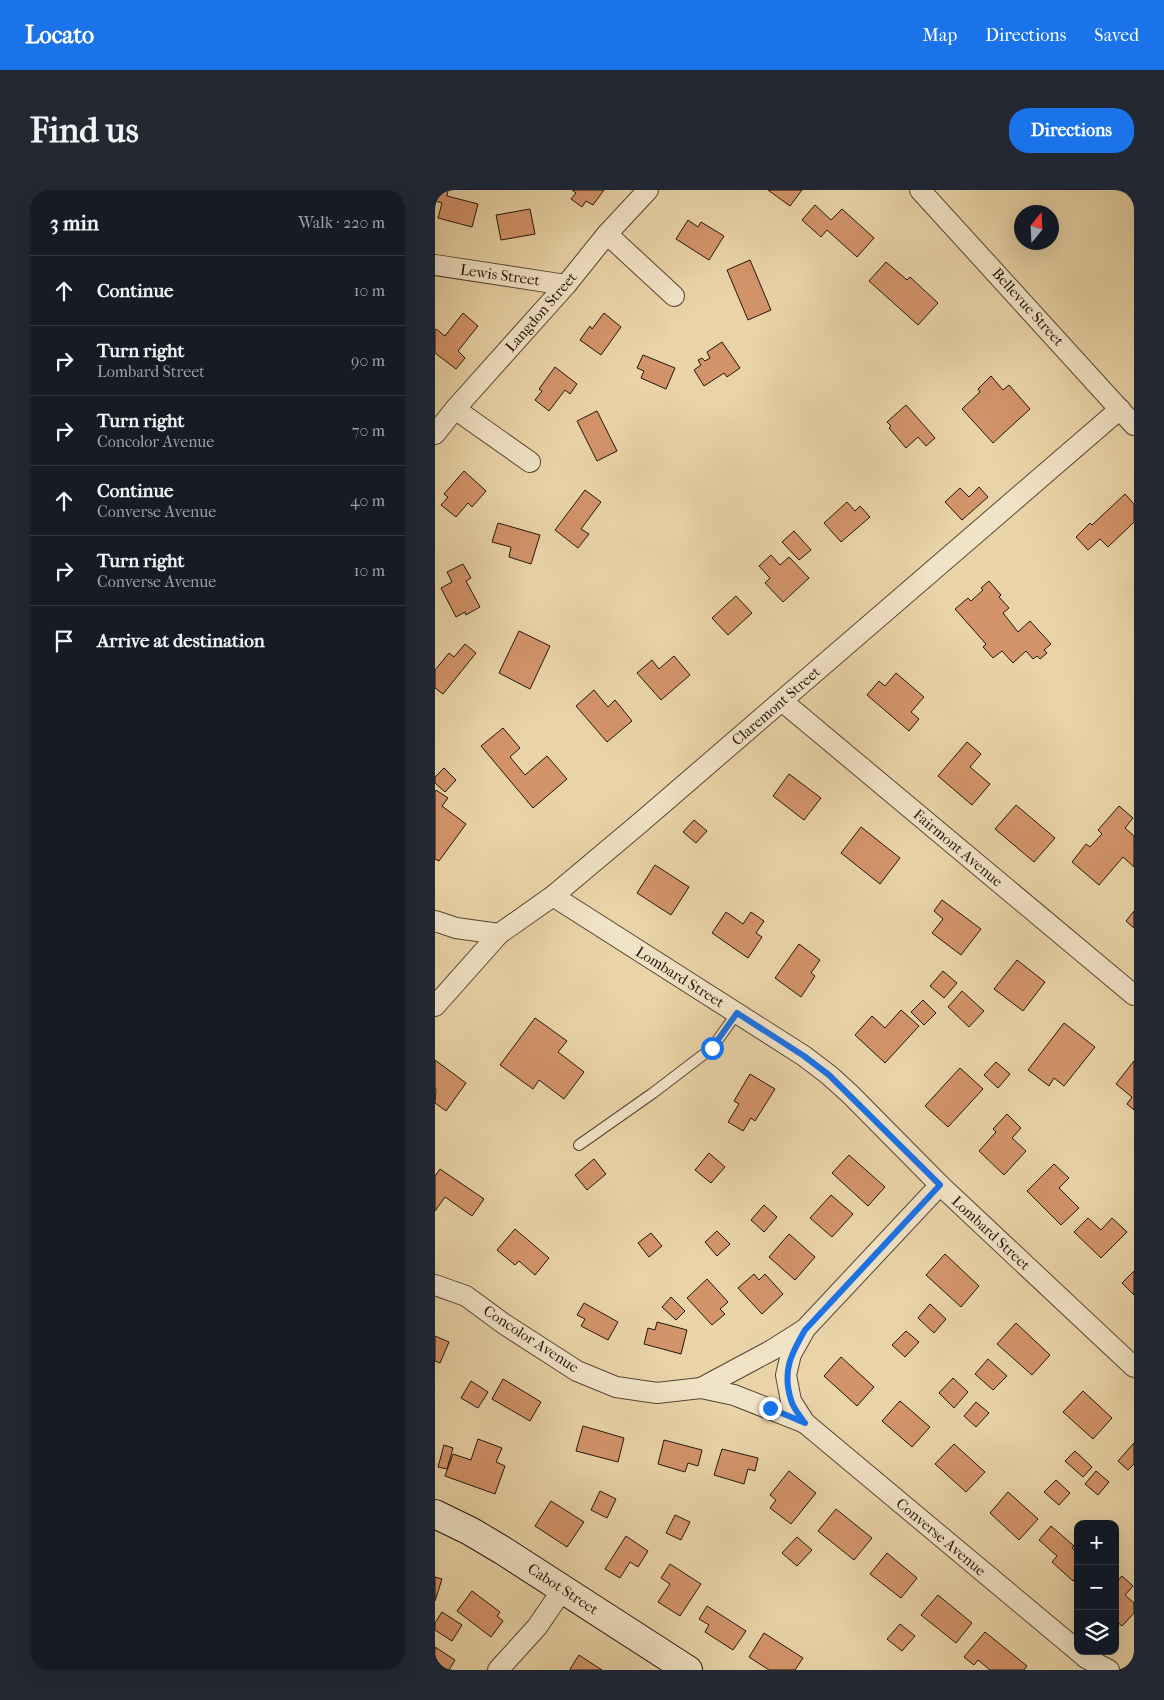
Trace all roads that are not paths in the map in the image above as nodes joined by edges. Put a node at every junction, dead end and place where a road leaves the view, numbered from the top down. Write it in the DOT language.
graph roads {
  1 [pos="648,190"];
  2 [pos="920,190"];
  3 [pos="607,234"];
  4 [pos="435,265"];
  5 [pos="566,285"];
  6 [pos="674,296"];
  7 [pos="455,409"];
  8 [pos="1120,409"];
  9 [pos="1134,425"];
  10 [pos="435,434"];
  11 [pos="530,462"];
  12 [pos="782,701"];
  13 [pos="553,896"];
  14 [pos="435,921"];
  15 [pos="499,934"];
  16 [pos="1134,995"];
  17 [pos="435,1006"];
  18 [pos="737,1013"];
  19 [pos="579,1145"];
  20 [pos="940,1185"];
  21 [pos="435,1284"];
  22 [pos="805,1330"];
  23 [pos="1134,1367"];
  24 [pos="701,1388"];
  25 [pos="805,1423"];
  26 [pos="435,1514"];
  27 [pos="563,1589"];
  28 [pos="1084,1658"];
  29 [pos="498,1670"];
  30 [pos="688,1670"];
  31 [pos="1109,1670"];
  1 -- 3 [label="street, Langdon Street"];
  2 -- 8 [label="street, Bellevue Street"];
  3 -- 5 [label="street, Langdon Street"];
  3 -- 6 [label="street"];
  4 -- 5 [label="street, Lewis Street"];
  5 -- 7 [label="street, Langdon Street"];
  7 -- 10 [label="street, Langdon Street"];
  7 -- 11 [label="street"];
  8 -- 9 [label="street, Bellevue Street"];
  8 -- 12 [label="street, Claremont Street"];
  12 -- 13 [label="street, Claremont Street"];
  12 -- 16 [label="street, Fairmont Avenue"];
  13 -- 15 [label="street, Claremont Street"];
  13 -- 18 [label="street, Lombard Street"];
  14 -- 15 [label="street"];
  15 -- 17 [label="street, Claremont Street"];
  18 -- 19 [label="lane"];
  18 -- 20 [label="street, Lombard Street"];
  20 -- 22 [label="street, Concolor Avenue"];
  20 -- 23 [label="street, Lombard Street"];
  21 -- 24 [label="street, Concolor Avenue"];
  22 -- 24 [label="street, Concolor Avenue"];
  22 -- 25 [label="street, Converse Avenue"];
  24 -- 25 [label="street, Converse Avenue"];
  25 -- 28 [label="street, Converse Avenue"];
  26 -- 27 [label="street, Cabot Street"];
  27 -- 29 [label="street"];
  27 -- 30 [label="street, Cabot Street"];
  28 -- 31 [label="street, Converse Avenue"];
}
